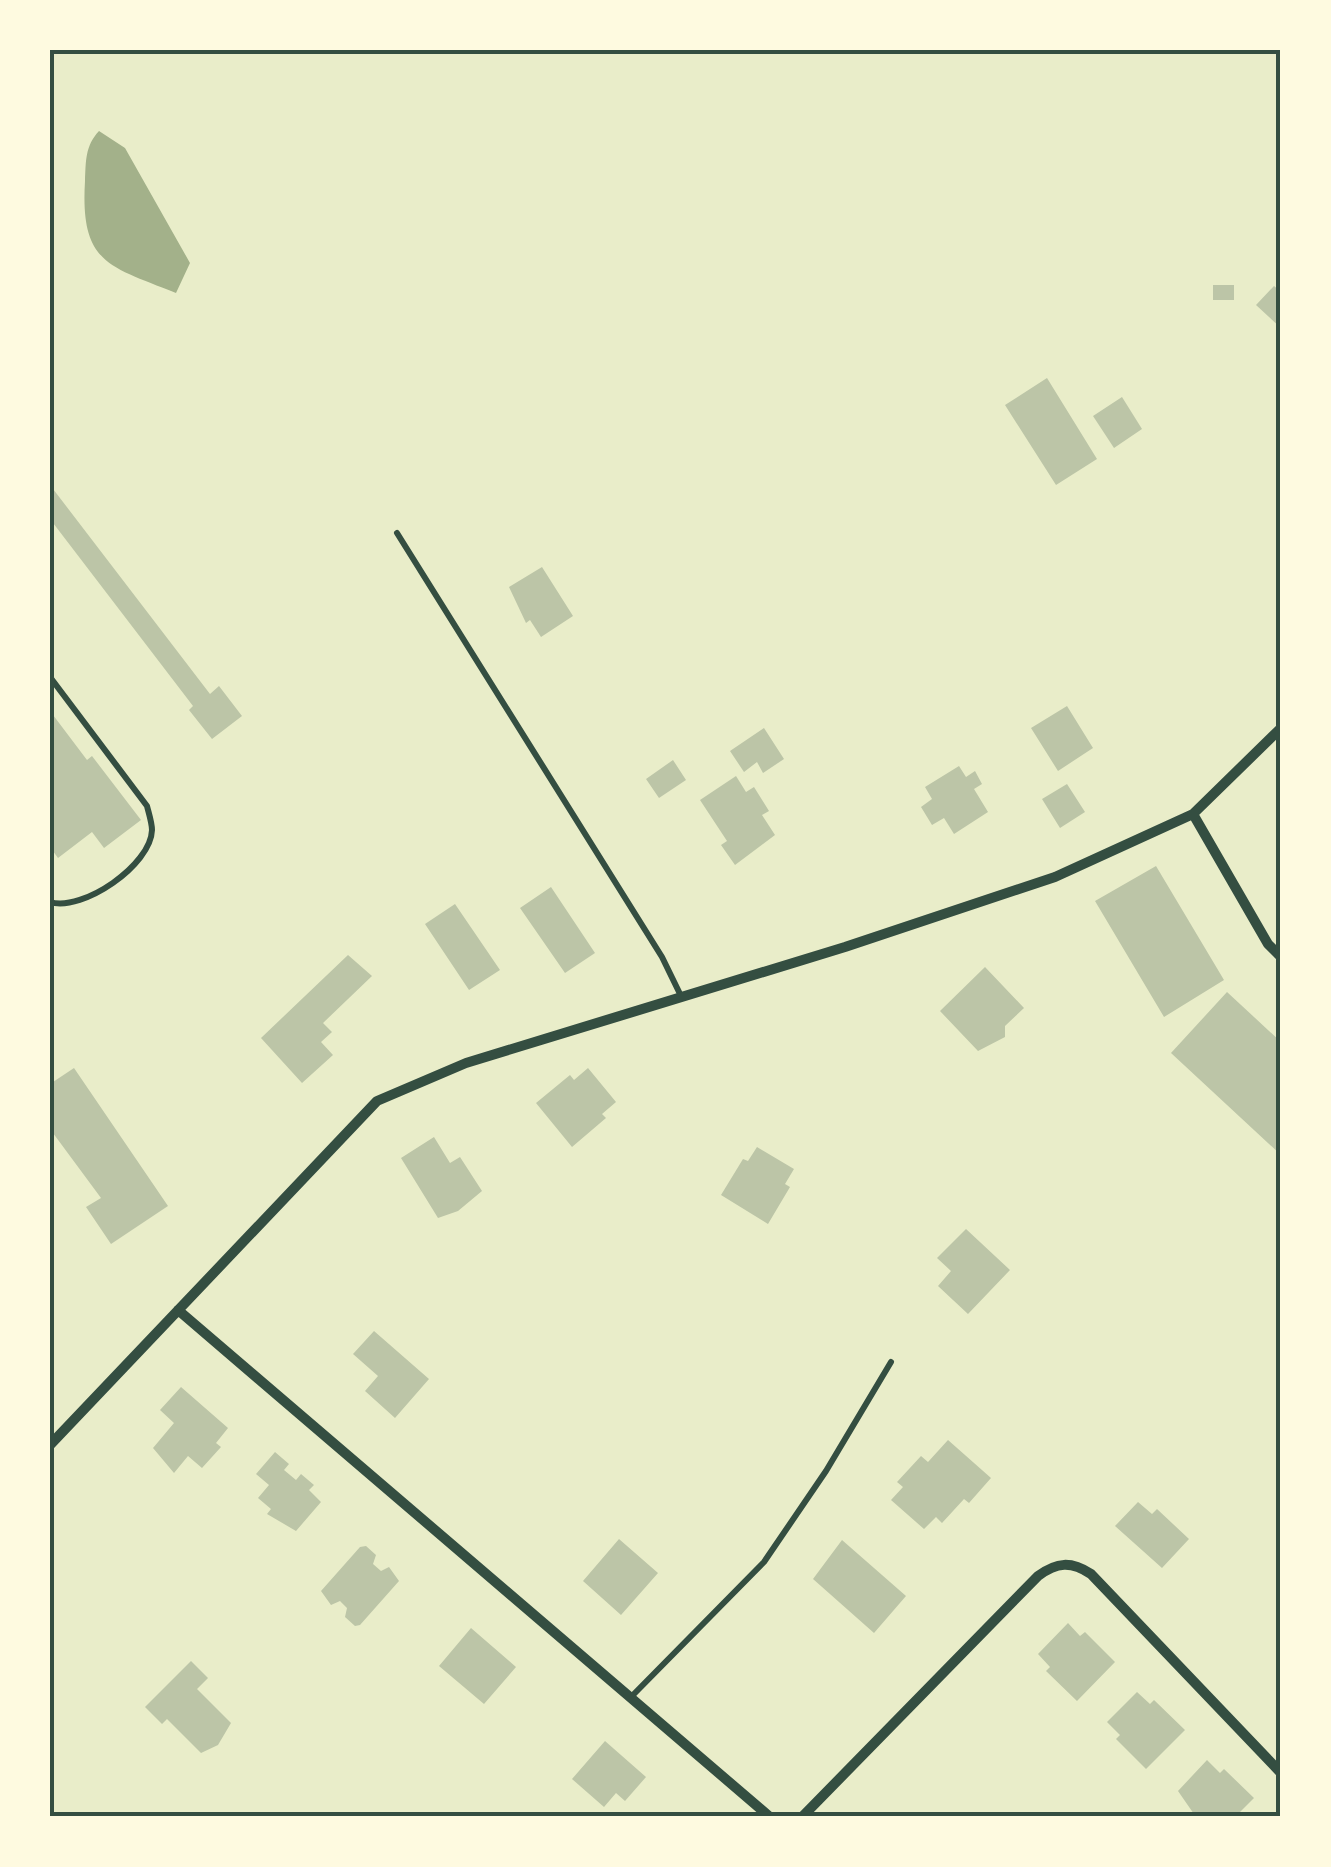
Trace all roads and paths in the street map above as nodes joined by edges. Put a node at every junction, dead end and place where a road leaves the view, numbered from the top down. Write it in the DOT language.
graph roads {
  1 [pos="398,532"];
  2 [pos="50,678"];
  3 [pos="1281,728"];
  4 [pos="1193,814"];
  5 [pos="50,902"];
  6 [pos="1281,957"];
  7 [pos="680,996"];
  8 [pos="178,1310"];
  9 [pos="891,1362"];
  10 [pos="50,1444"];
  11 [pos="630,1698"];
  12 [pos="1281,1774"];
  13 [pos="770,1817"];
  14 [pos="802,1817"];
  1 -- 7 [label="lane"];
  2 -- 5 [label="lane"];
  3 -- 4 [label="street"];
  4 -- 6 [label="street"];
  4 -- 7 [label="street"];
  7 -- 8 [label="street"];
  8 -- 10 [label="street"];
  8 -- 11 [label="street"];
  9 -- 11 [label="lane"];
  11 -- 13 [label="street"];
  12 -- 14 [label="street"];
}
